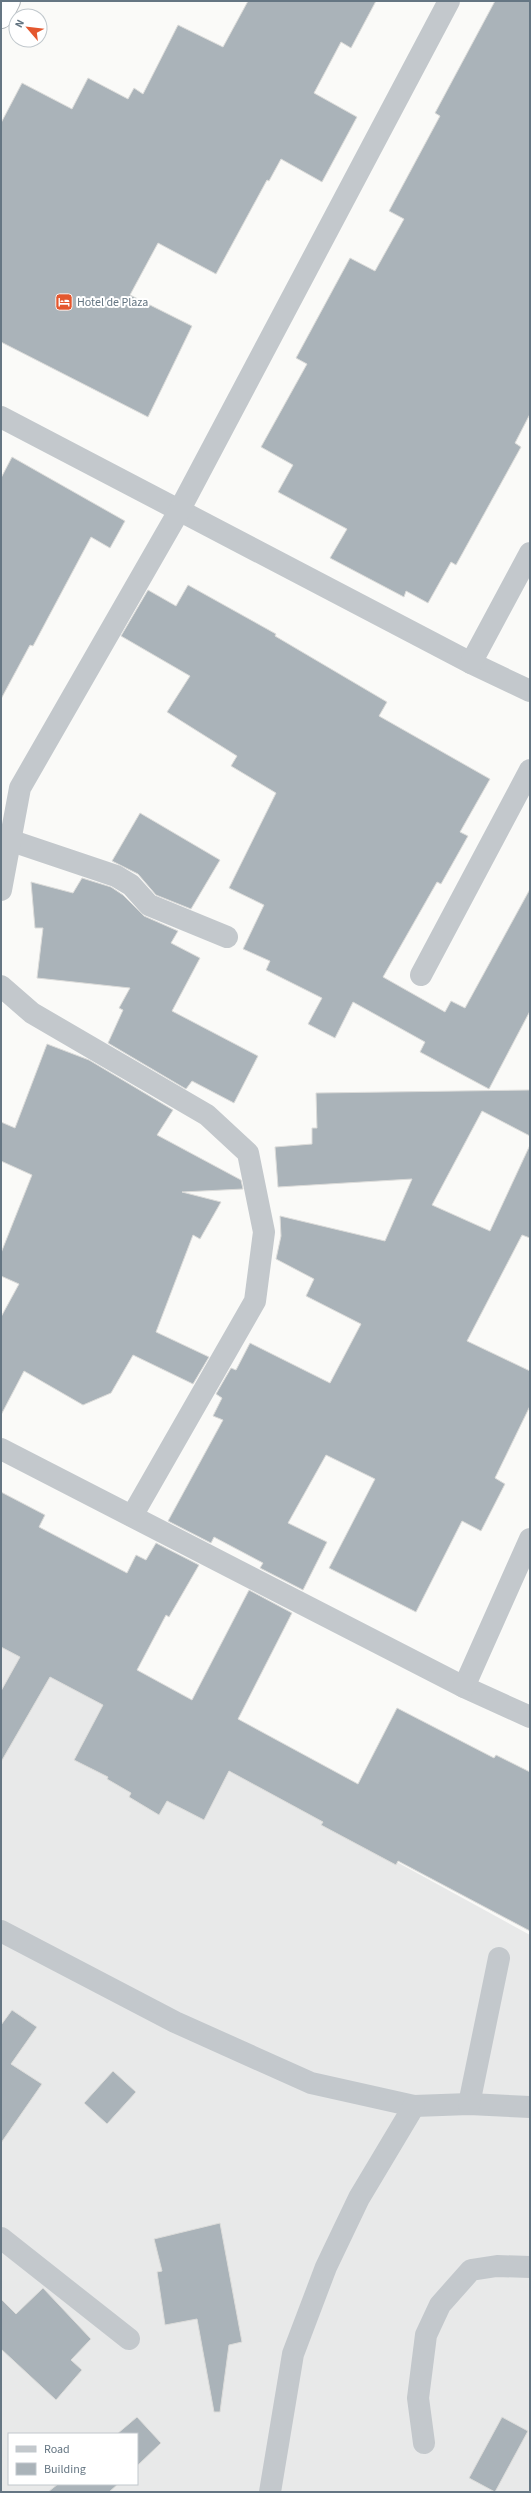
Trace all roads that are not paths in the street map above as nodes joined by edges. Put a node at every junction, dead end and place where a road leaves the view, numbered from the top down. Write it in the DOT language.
graph roads {
  1 [pos="9,1"];
  2 [pos="449,1"];
  3 [pos="1,17"];
  4 [pos="1,417"];
  5 [pos="179,511"];
  6 [pos="530,553"];
  7 [pos="471,663"];
  8 [pos="530,691"];
  9 [pos="530,770"];
  10 [pos="12,841"];
  11 [pos="1,890"];
  12 [pos="227,938"];
  13 [pos="421,975"];
  14 [pos="1,986"];
  15 [pos="1,1449"];
  16 [pos="132,1516"];
  17 [pos="530,1539"];
  18 [pos="464,1687"];
  19 [pos="530,1717"];
  20 [pos="1,1931"];
  21 [pos="499,1958"];
  22 [pos="468,2104"];
  23 [pos="414,2106"];
  24 [pos="530,2107"];
  25 [pos="1,2238"];
  26 [pos="530,2267"];
  27 [pos="129,2339"];
  28 [pos="424,2443"];
  29 [pos="270,2492"];
  1 -- 3 [label="highway"];
  2 -- 5 [label="street"];
  4 -- 5 [label="street"];
  5 -- 7 [label="street"];
  5 -- 10 [label="street"];
  6 -- 7 [label="street"];
  7 -- 8 [label="street"];
  9 -- 13 [label="street"];
  10 -- 11 [label="street"];
  10 -- 12 [label="street"];
  14 -- 16 [label="street"];
  15 -- 16 [label="street"];
  16 -- 18 [label="street"];
  17 -- 18 [label="street"];
  18 -- 19 [label="street"];
  20 -- 23 [label="street"];
  21 -- 22 [label="street"];
  22 -- 23 [label="street"];
  22 -- 24 [label="street"];
  23 -- 29 [label="street"];
  25 -- 27 [label="street"];
  26 -- 28 [label="street"];
}
